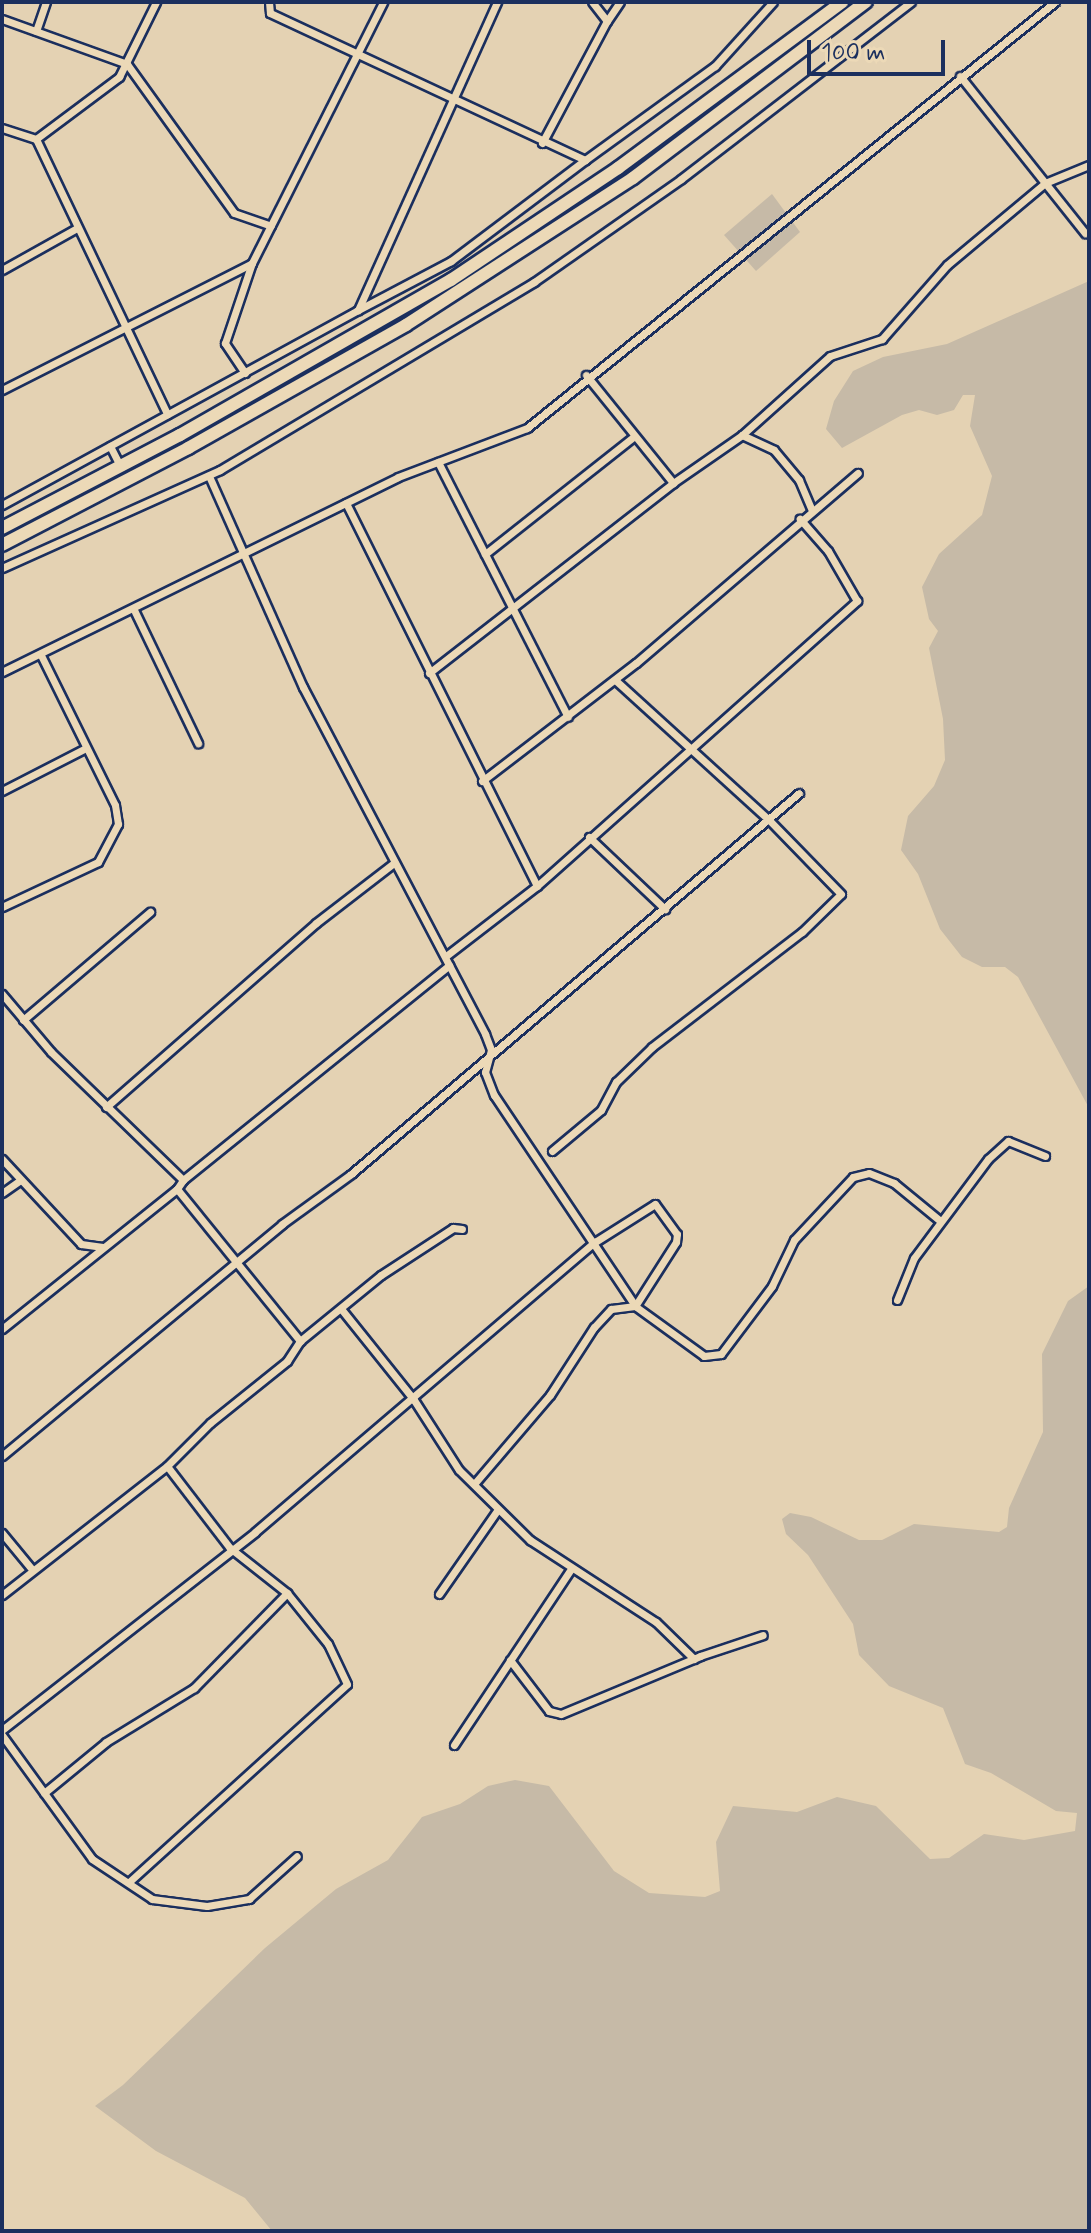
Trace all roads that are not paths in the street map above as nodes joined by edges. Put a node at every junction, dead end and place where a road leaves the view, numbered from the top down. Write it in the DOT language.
graph roads {
  1 [pos="46,2"];
  2 [pos="156,2"];
  3 [pos="269,2"];
  4 [pos="383,2"];
  5 [pos="497,2"];
  6 [pos="592,2"];
  7 [pos="620,2"];
  8 [pos="842,2"];
  9 [pos="866,2"];
  10 [pos="911,2"];
  11 [pos="1055,2"];
  12 [pos="775,3"];
  13 [pos="2,19"];
  14 [pos="607,21"];
  15 [pos="36,31"];
  16 [pos="357,56"];
  17 [pos="127,64"];
  18 [pos="960,76"];
  19 [pos="451,101"];
  20 [pos="2,128"];
  21 [pos="36,139"];
  22 [pos="542,143"];
  23 [pos="585,160"];
  24 [pos="1089,165"];
  25 [pos="1045,183"];
  26 [pos="271,226"];
  27 [pos="75,229"];
  28 [pos="1085,233"];
  29 [pos="2,259"];
  30 [pos="252,263"];
  31 [pos="4,269"];
  32 [pos="358,310"];
  33 [pos="127,326"];
  34 [pos="245,373"];
  35 [pos="586,375"];
  36 [pos="2,390"];
  37 [pos="167,414"];
  38 [pos="742,435"];
  39 [pos="632,438"];
  40 [pos="110,446"];
  41 [pos="438,462"];
  42 [pos="120,466"];
  43 [pos="858,473"];
  44 [pos="209,476"];
  45 [pos="673,483"];
  46 [pos="346,503"];
  47 [pos="2,505"];
  48 [pos="812,510"];
  49 [pos="800,519"];
  50 [pos="2,528"];
  51 [pos="2,545"];
  52 [pos="238,552"];
  53 [pos="485,554"];
  54 [pos="2,568"];
  55 [pos="134,610"];
  56 [pos="514,611"];
  57 [pos="41,655"];
  58 [pos="2,672"];
  59 [pos="429,673"];
  60 [pos="615,680"];
  61 [pos="568,717"];
  62 [pos="198,743"];
  63 [pos="86,748"];
  64 [pos="691,750"];
  65 [pos="482,781"];
  66 [pos="2,791"];
  67 [pos="799,793"];
  68 [pos="769,820"];
  69 [pos="589,837"];
  70 [pos="394,863"];
  71 [pos="537,886"];
  72 [pos="2,907"];
  73 [pos="665,909"];
  74 [pos="150,912"];
  75 [pos="448,960"];
  76 [pos="2,994"];
  77 [pos="23,1020"];
  78 [pos="491,1050"];
  79 [pos="106,1107"];
  80 [pos="552,1151"];
  81 [pos="1045,1156"];
  82 [pos="2,1159"];
  83 [pos="183,1180"];
  84 [pos="19,1181"];
  85 [pos="177,1189"];
  86 [pos="2,1193"];
  87 [pos="939,1220"];
  88 [pos="462,1229"];
  89 [pos="595,1242"];
  90 [pos="105,1247"];
  91 [pos="238,1264"];
  92 [pos="897,1300"];
  93 [pos="635,1306"];
  94 [pos="342,1310"];
  95 [pos="2,1329"];
  96 [pos="300,1341"];
  97 [pos="414,1400"];
  98 [pos="2,1456"];
  99 [pos="167,1466"];
  100 [pos="474,1484"];
  101 [pos="498,1509"];
  102 [pos="2,1533"];
  103 [pos="230,1548"];
  104 [pos="31,1568"];
  105 [pos="571,1569"];
  106 [pos="287,1593"];
  107 [pos="439,1594"];
  108 [pos="2,1595"];
  109 [pos="763,1635"];
  110 [pos="694,1659"];
  111 [pos="510,1660"];
  112 [pos="2,1733"];
  113 [pos="454,1745"];
  114 [pos="44,1793"];
  115 [pos="297,1856"];
  116 [pos="129,1882"];
  1 -- 15 [label="street"];
  2 -- 17 [label="street"];
  3 -- 16 [label="street"];
  4 -- 16 [label="street"];
  5 -- 19 [label="street"];
  6 -- 14 [label="street"];
  7 -- 14 [label="street"];
  8 -- 42 [label="main road"];
  9 -- 51 [label="main road"];
  10 -- 44 [label="street"];
  11 -- 18 [label="street"];
  12 -- 23 [label="street"];
  13 -- 15 [label="street"];
  14 -- 22 [label="street"];
  15 -- 17 [label="street"];
  16 -- 19 [label="street"];
  16 -- 26 [label="street"];
  17 -- 21 [label="street"];
  17 -- 26 [label="street"];
  18 -- 25 [label="street"];
  18 -- 35 [label="street"];
  19 -- 22 [label="street"];
  19 -- 32 [label="street"];
  20 -- 21 [label="street"];
  21 -- 27 [label="street"];
  22 -- 23 [label="street"];
  23 -- 32 [label="street"];
  24 -- 25 [label="street"];
  25 -- 28 [label="street"];
  25 -- 38 [label="street"];
  26 -- 30 [label="street"];
  27 -- 31 [label="street"];
  27 -- 33 [label="street"];
  29 -- 31 [label="street"];
  30 -- 33 [label="street"];
  30 -- 34 [label="street"];
  32 -- 34 [label="street"];
  33 -- 36 [label="street"];
  33 -- 37 [label="street"];
  34 -- 37 [label="street"];
  35 -- 39 [label="street"];
  35 -- 41 [label="street"];
  37 -- 40 [label="street"];
  38 -- 45 [label="street"];
  38 -- 48 [label="street"];
  39 -- 45 [label="street"];
  39 -- 53 [label="street"];
  40 -- 42 [label="street"];
  40 -- 47 [label="street"];
  41 -- 46 [label="street"];
  41 -- 53 [label="street"];
  42 -- 50 [label="main road"];
  43 -- 48 [label="street"];
  44 -- 52 [label="street"];
  44 -- 54 [label="street"];
  45 -- 56 [label="street"];
  46 -- 52 [label="street"];
  46 -- 59 [label="street"];
  48 -- 49 [label="street"];
  49 -- 60 [label="street"];
  49 -- 64 [label="street"];
  52 -- 55 [label="street"];
  52 -- 70 [label="street"];
  53 -- 56 [label="street"];
  55 -- 57 [label="street"];
  55 -- 62 [label="street"];
  56 -- 59 [label="street"];
  56 -- 61 [label="street"];
  57 -- 58 [label="street"];
  57 -- 63 [label="street"];
  59 -- 65 [label="street"];
  60 -- 61 [label="street"];
  60 -- 64 [label="street"];
  61 -- 65 [label="street"];
  63 -- 66 [label="street"];
  63 -- 72 [label="street"];
  64 -- 68 [label="street"];
  64 -- 69 [label="street"];
  65 -- 71 [label="street"];
  67 -- 68 [label="street"];
  68 -- 73 [label="street"];
  68 -- 80 [label="street"];
  69 -- 71 [label="street"];
  69 -- 73 [label="street"];
  70 -- 75 [label="street"];
  70 -- 79 [label="street"];
  71 -- 75 [label="street"];
  73 -- 78 [label="street"];
  74 -- 77 [label="street"];
  75 -- 78 [label="street"];
  75 -- 83 [label="street"];
  76 -- 77 [label="street"];
  77 -- 79 [label="street"];
  78 -- 89 [label="street"];
  78 -- 91 [label="street"];
  79 -- 83 [label="street"];
  81 -- 87 [label="street"];
  82 -- 84 [label="street"];
  83 -- 85 [label="street"];
  84 -- 86 [label="street"];
  84 -- 90 [label="street"];
  85 -- 90 [label="street"];
  85 -- 91 [label="street"];
  87 -- 92 [label="street"];
  87 -- 93 [label="street"];
  88 -- 94 [label="street"];
  89 -- 93 [label="street"];
  89 -- 93 [label="street"];
  89 -- 97 [label="street"];
  90 -- 95 [label="street"];
  91 -- 96 [label="street"];
  91 -- 98 [label="street"];
  93 -- 100 [label="street"];
  94 -- 96 [label="street"];
  94 -- 97 [label="street"];
  96 -- 99 [label="street"];
  97 -- 100 [label="street"];
  97 -- 103 [label="street"];
  99 -- 103 [label="street"];
  99 -- 104 [label="street"];
  100 -- 101 [label="street"];
  101 -- 105 [label="street"];
  101 -- 107 [label="street"];
  102 -- 104 [label="street"];
  103 -- 106 [label="street"];
  103 -- 112 [label="street"];
  104 -- 108 [label="street"];
  105 -- 110 [label="street"];
  105 -- 111 [label="street"];
  106 -- 114 [label="street"];
  106 -- 116 [label="street"];
  109 -- 110 [label="street"];
  110 -- 111 [label="street"];
  111 -- 113 [label="street"];
  112 -- 114 [label="street"];
  114 -- 116 [label="street"];
  115 -- 116 [label="street"];
}
